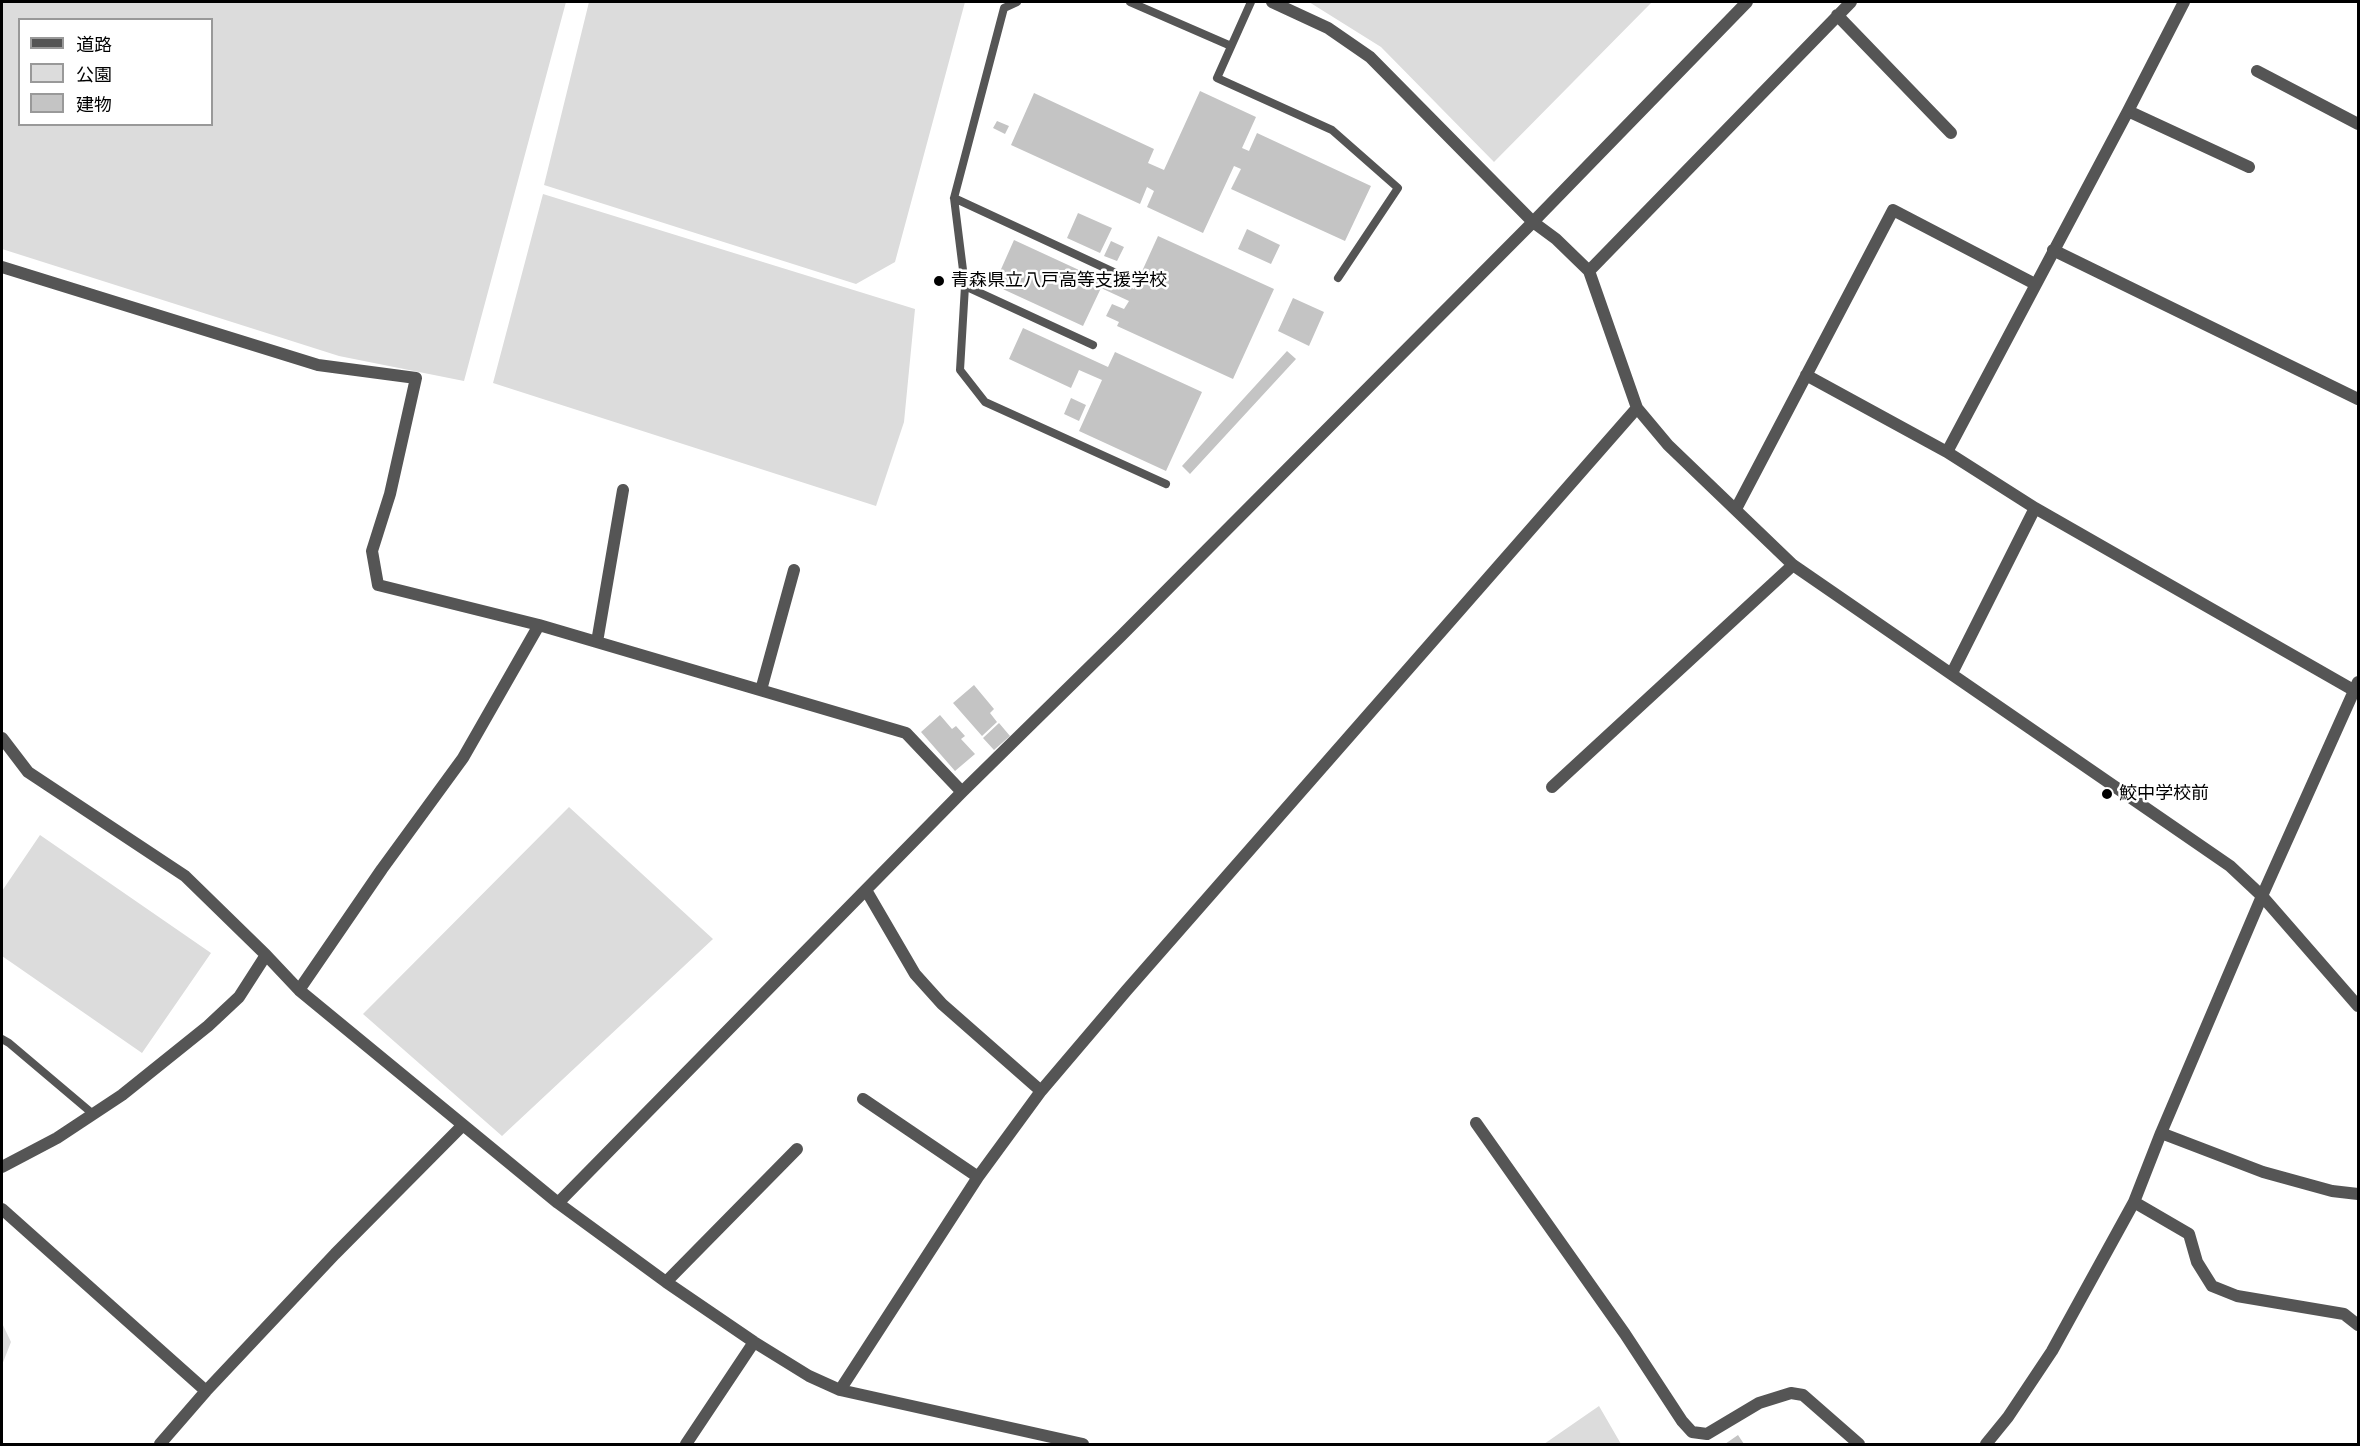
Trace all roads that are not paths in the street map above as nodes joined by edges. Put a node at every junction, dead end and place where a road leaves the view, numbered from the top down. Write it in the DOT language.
graph roads {
  1 [pos="1017,2"];
  2 [pos="1130,2"];
  3 [pos="1251,2"];
  4 [pos="1272,2"];
  5 [pos="1747,2"];
  6 [pos="1851,2"];
  7 [pos="2184,2"];
  8 [pos="1837,15"];
  9 [pos="1232,46"];
  10 [pos="2257,72"];
  11 [pos="2128,111"];
  12 [pos="2358,124"];
  13 [pos="1951,133"];
  14 [pos="2249,167"];
  15 [pos="954,198"];
  16 [pos="1533,222"];
  17 [pos="2053,250"];
  18 [pos="2,267"];
  19 [pos="1589,271"];
  20 [pos="1120,275"];
  21 [pos="1338,278"];
  22 [pos="2035,284"];
  23 [pos="965,286"];
  24 [pos="1093,345"];
  25 [pos="1806,375"];
  26 [pos="2358,399"];
  27 [pos="1637,408"];
  28 [pos="1947,452"];
  29 [pos="1166,484"];
  30 [pos="623,490"];
  31 [pos="2035,508"];
  32 [pos="1736,509"];
  33 [pos="1793,565"];
  34 [pos="794,570"];
  35 [pos="539,625"];
  36 [pos="597,642"];
  37 [pos="1952,673"];
  38 [pos="2357,686"];
  39 [pos="761,690"];
  40 [pos="2,738"];
  41 [pos="1552,787"];
  42 [pos="962,792"];
  43 [pos="866,890"];
  44 [pos="2262,896"];
  45 [pos="266,955"];
  46 [pos="299,990"];
  47 [pos="2358,1006"];
  48 [pos="2,1039"];
  49 [pos="1041,1091"];
  50 [pos="863,1099"];
  51 [pos="93,1114"];
  52 [pos="1476,1123"];
  53 [pos="463,1125"];
  54 [pos="2161,1133"];
  55 [pos="797,1149"];
  56 [pos="2,1167"];
  57 [pos="978,1177"];
  58 [pos="2358,1194"];
  59 [pos="2134,1202"];
  60 [pos="558,1203"];
  61 [pos="2,1209"];
  62 [pos="666,1282"];
  63 [pos="2358,1325"];
  64 [pos="754,1342"];
  65 [pos="840,1390"];
  66 [pos="206,1391"];
  67 [pos="160,1444"];
  68 [pos="686,1444"];
  69 [pos="1083,1444"];
  70 [pos="1858,1444"];
  71 [pos="1986,1444"];
  1 -- 15 [label="lane"];
  2 -- 9 [label="lane"];
  3 -- 9 [label="lane"];
  4 -- 16 [label="street"];
  5 -- 16 [label="street"];
  6 -- 8 [label="street"];
  7 -- 11 [label="street"];
  8 -- 13 [label="street"];
  8 -- 19 [label="street"];
  9 -- 21 [label="lane"];
  10 -- 12 [label="street"];
  11 -- 14 [label="street"];
  11 -- 17 [label="street"];
  15 -- 20 [label="lane"];
  15 -- 23 [label="lane"];
  16 -- 19 [label="street"];
  16 -- 42 [label="street"];
  17 -- 22 [label="street"];
  17 -- 26 [label="street"];
  18 -- 35 [label="street"];
  19 -- 27 [label="street"];
  22 -- 25 [label="street"];
  22 -- 28 [label="street"];
  23 -- 24 [label="lane"];
  23 -- 29 [label="lane"];
  25 -- 28 [label="street"];
  25 -- 32 [label="street"];
  27 -- 32 [label="street"];
  27 -- 49 [label="street"];
  28 -- 31 [label="street"];
  30 -- 36 [label="street"];
  31 -- 37 [label="street"];
  31 -- 38 [label="street"];
  32 -- 33 [label="street"];
  33 -- 37 [label="street"];
  33 -- 41 [label="street"];
  34 -- 39 [label="street"];
  35 -- 36 [label="street"];
  35 -- 46 [label="street"];
  36 -- 39 [label="street"];
  37 -- 44 [label="street"];
  38 -- 44 [label="street"];
  39 -- 42 [label="street"];
  40 -- 45 [label="street"];
  42 -- 43 [label="street"];
  43 -- 49 [label="street"];
  43 -- 60 [label="street"];
  44 -- 47 [label="street"];
  44 -- 54 [label="street"];
  45 -- 46 [label="street"];
  45 -- 51 [label="street"];
  46 -- 53 [label="street"];
  48 -- 51 [label="lane"];
  49 -- 57 [label="street"];
  50 -- 57 [label="street"];
  51 -- 56 [label="street"];
  52 -- 70 [label="street"];
  53 -- 60 [label="street"];
  53 -- 66 [label="street"];
  54 -- 58 [label="street"];
  54 -- 59 [label="street"];
  55 -- 62 [label="street"];
  57 -- 65 [label="street"];
  59 -- 63 [label="street"];
  59 -- 71 [label="street"];
  60 -- 62 [label="street"];
  61 -- 66 [label="street"];
  62 -- 64 [label="street"];
  64 -- 65 [label="street"];
  64 -- 68 [label="street"];
  65 -- 69 [label="street"];
  66 -- 67 [label="street"];
}
